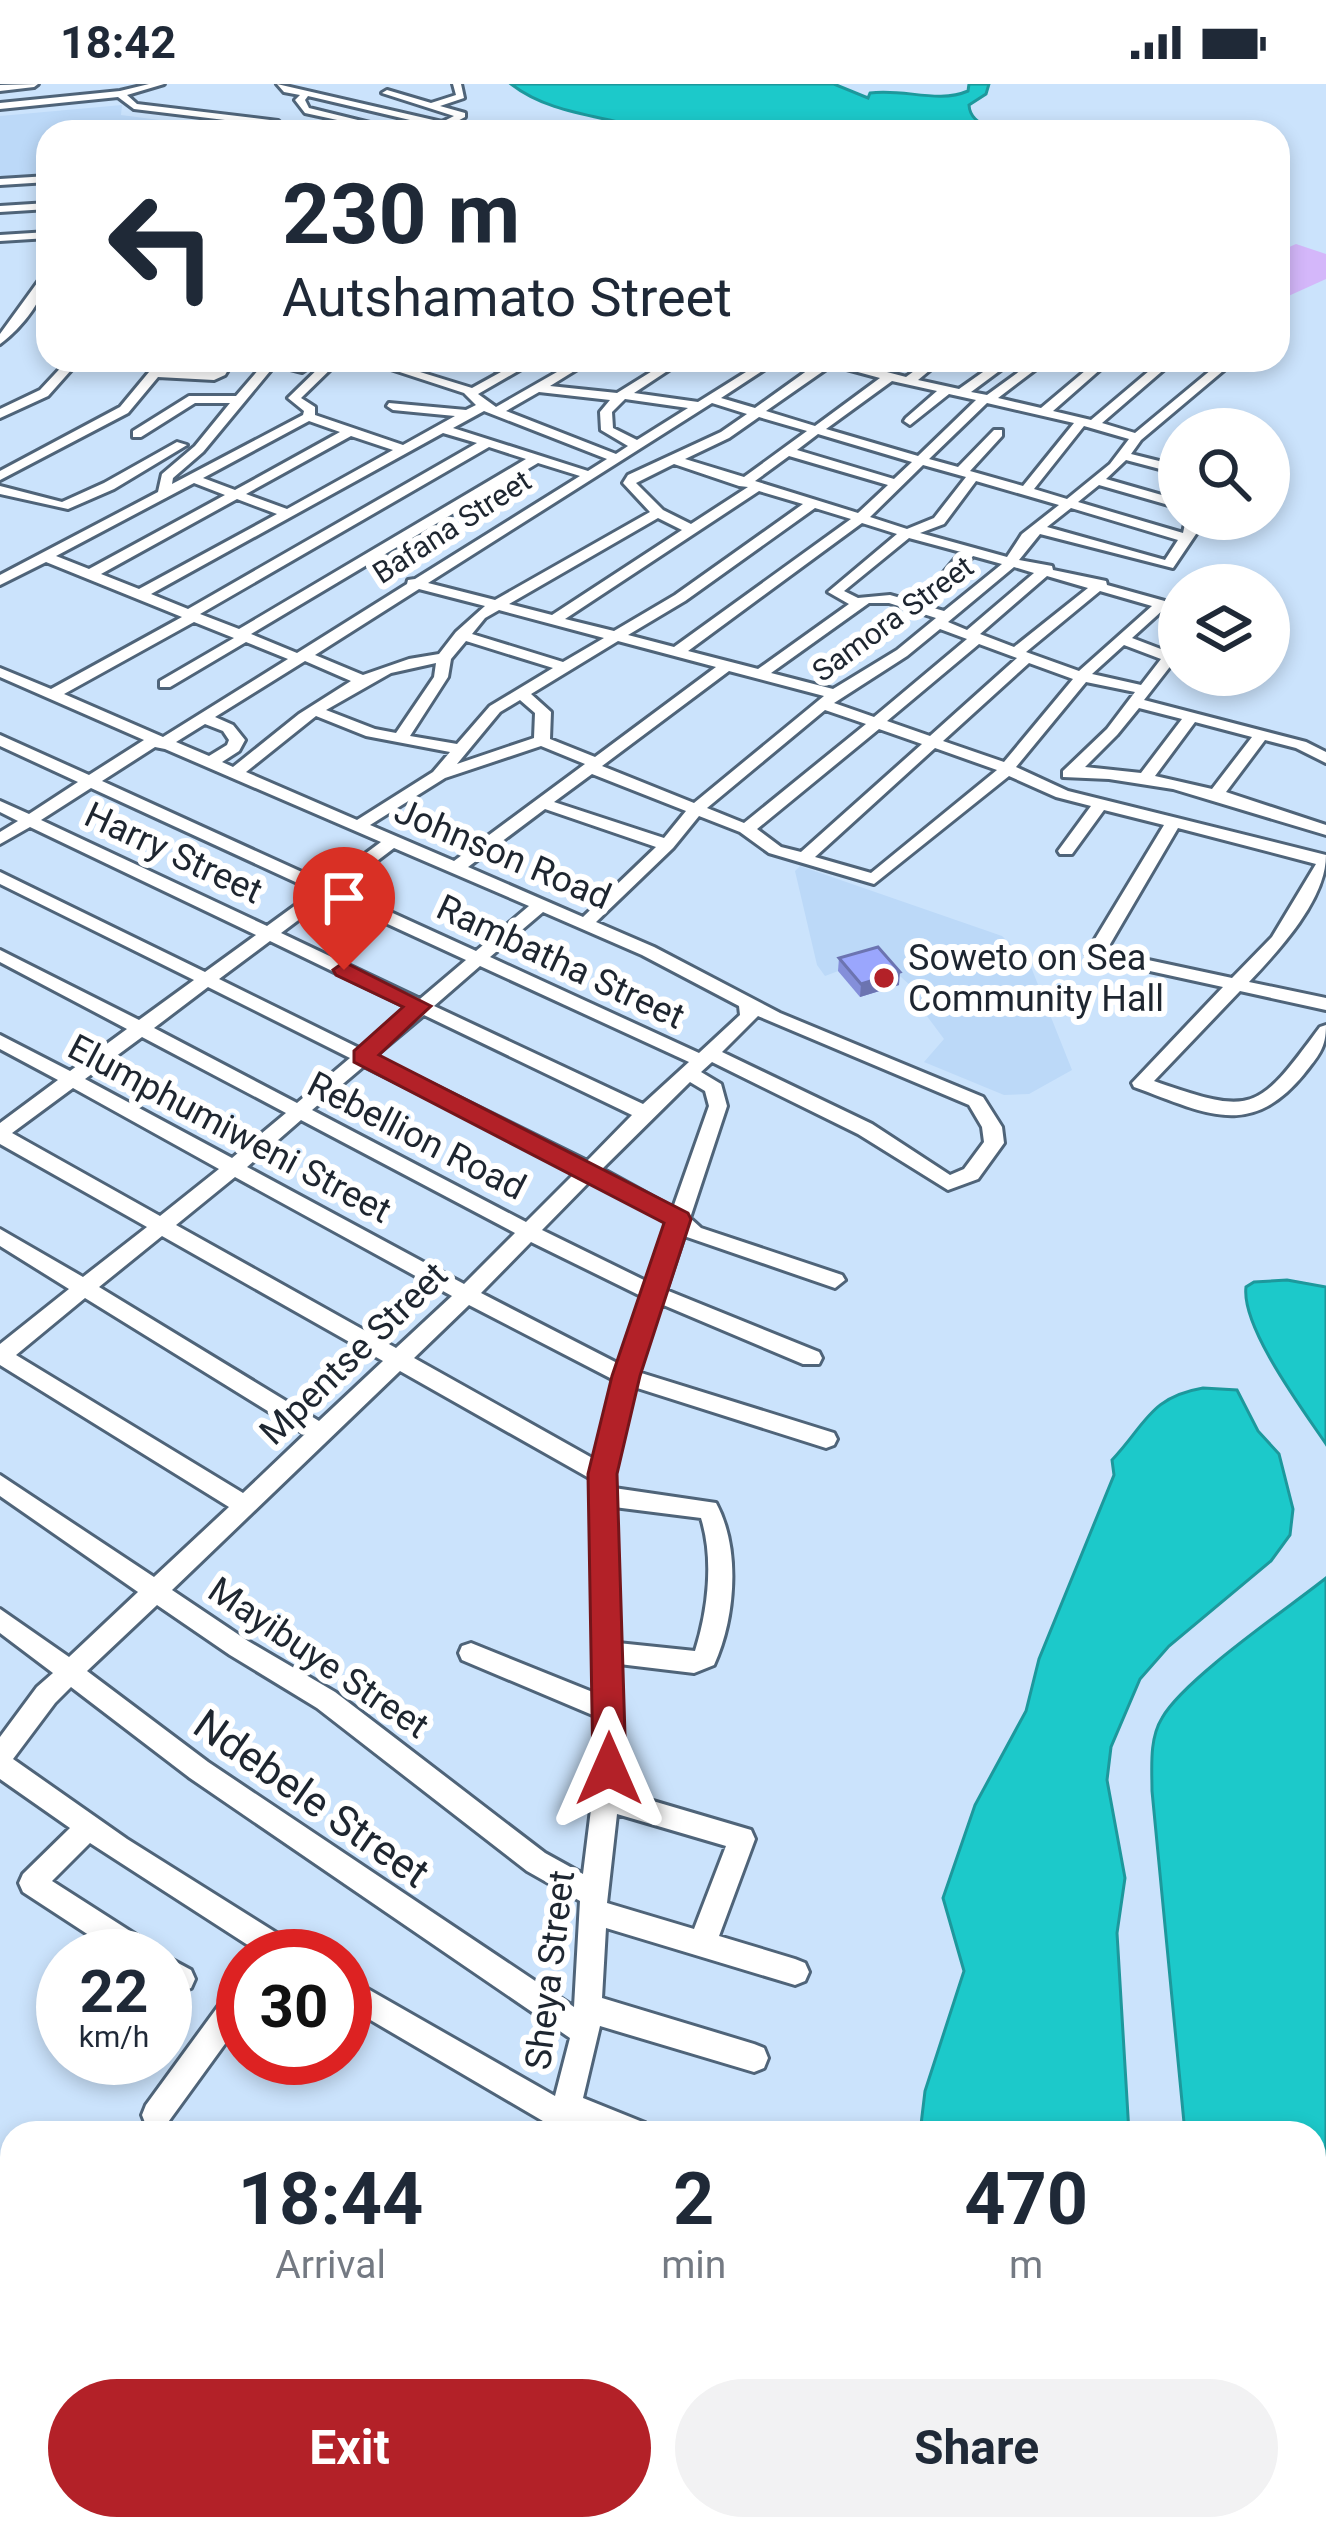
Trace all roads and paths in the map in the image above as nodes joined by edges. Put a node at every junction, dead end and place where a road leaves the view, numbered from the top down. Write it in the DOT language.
graph roads {
  1 [pos="34,84"];
  2 [pos="75,84"];
  3 [pos="160,84"];
  4 [pos="281,84"];
  5 [pos="325,84"];
  6 [pos="457,84"];
  7 [pos="0,88"];
  8 [pos="310,88"];
  9 [pos="120,94"];
  10 [pos="387,94"];
  11 [pos="82,98"];
  12 [pos="436,104"];
  13 [pos="0,106"];
  14 [pos="397,112"];
  15 [pos="249,120"];
  16 [pos="347,120"];
  17 [pos="375,120"];
  18 [pos="427,120"];
  19 [pos="447,120"];
  20 [pos="36,180"];
  21 [pos="0,182"];
  22 [pos="36,207"];
  23 [pos="0,209"];
  24 [pos="36,236"];
  25 [pos="0,238"];
  26 [pos="36,295"];
  27 [pos="0,341"];
  28 [pos="63,372"];
  29 [pos="222,372"];
  30 [pos="264,372"];
  31 [pos="321,372"];
  32 [pos="408,372"];
  33 [pos="509,372"];
  34 [pos="565,372"];
  35 [pos="659,372"];
  36 [pos="755,372"];
  37 [pos="813,372"];
  38 [pos="879,372"];
  39 [pos="920,372"];
  40 [pos="988,372"];
  41 [pos="1025,372"];
  42 [pos="1091,372"];
  43 [pos="1154,372"];
  44 [pos="1216,372"];
  45 [pos="155,373"];
  46 [pos="889,376"];
  47 [pos="907,382"];
  48 [pos="537,388"];
  49 [pos="473,392"];
  50 [pos="952,393"];
  51 [pos="621,396"];
  52 [pos="988,398"];
  53 [pos="240,400"];
  54 [pos="707,403"];
  55 [pos="393,406"];
  56 [pos="490,408"];
  57 [pos="1046,410"];
  58 [pos="758,412"];
  59 [pos="0,414"];
  60 [pos="468,414"];
  61 [pos="308,417"];
  62 [pos="910,421"];
  63 [pos="1088,423"];
  64 [pos="99,424"];
  65 [pos="441,428"];
  66 [pos="820,429"];
  67 [pos="351,431"];
  68 [pos="998,433"];
  69 [pos="137,434"];
  70 [pos="1137,437"];
  71 [pos="487,442"];
  72 [pos="634,444"];
  73 [pos="181,445"];
  74 [pos="402,448"];
  75 [pos="197,452"];
  76 [pos="790,452"];
  77 [pos="1124,456"];
  78 [pos="614,457"];
  79 [pos="537,458"];
  80 [pos="676,460"];
  81 [pos="924,460"];
  82 [pos="220,463"];
  83 [pos="1158,465"];
  84 [pos="592,470"];
  85 [pos="968,473"];
  86 [pos="0,476"];
  87 [pos="192,478"];
  88 [pos="633,478"];
  89 [pos="1098,481"];
  90 [pos="899,484"];
  91 [pos="750,485"];
  92 [pos="1027,489"];
  93 [pos="0,490"];
  94 [pos="164,493"];
  95 [pos="238,495"];
  96 [pos="1158,498"];
  97 [pos="1070,503"];
  98 [pos="812,504"];
  99 [pos="286,513"];
  100 [pos="658,513"];
  101 [pos="861,518"];
  102 [pos="1038,529"];
  103 [pos="1158,529"];
  104 [pos="692,530"];
  105 [pos="907,533"];
  106 [pos="1186,540"];
  107 [pos="970,550"];
  108 [pos="46,556"];
  109 [pos="1012,559"];
  110 [pos="1048,568"];
  111 [pos="91,574"];
  112 [pos="0,581"];
  113 [pos="413,584"];
  114 [pos="1101,584"];
  115 [pos="141,594"];
  116 [pos="1158,602"];
  117 [pos="857,603"];
  118 [pos="493,604"];
  119 [pos="922,608"];
  120 [pos="1158,614"];
  121 [pos="192,615"];
  122 [pos="554,620"];
  123 [pos="944,620"];
  124 [pos="461,635"];
  125 [pos="616,635"];
  126 [pos="242,636"];
  127 [pos="974,637"];
  128 [pos="1121,639"];
  129 [pos="678,652"];
  130 [pos="1158,653"];
  131 [pos="1021,655"];
  132 [pos="300,657"];
  133 [pos="444,658"];
  134 [pos="729,664"];
  135 [pos="567,668"];
  136 [pos="0,672"];
  137 [pos="764,672"];
  138 [pos="1158,676"];
  139 [pos="1084,677"];
  140 [pos="366,682"];
  141 [pos="165,684"];
  142 [pos="523,694"];
  143 [pos="51,695"];
  144 [pos="1140,696"];
  145 [pos="829,699"];
  146 [pos="316,711"];
  147 [pos="204,718"];
  148 [pos="1191,718"];
  149 [pos="875,724"];
  150 [pos="1261,735"];
  151 [pos="0,740"];
  152 [pos="399,740"];
  153 [pos="542,741"];
  154 [pos="157,743"];
  155 [pos="933,743"];
  156 [pos="457,749"];
  157 [pos="1326,758"];
  158 [pos="207,764"];
  159 [pos="594,765"];
  160 [pos="1005,768"];
  161 [pos="1074,771"];
  162 [pos="233,775"];
  163 [pos="439,775"];
  164 [pos="1147,776"];
  165 [pos="91,781"];
  166 [pos="1045,786"];
  167 [pos="1218,792"];
  168 [pos="541,803"];
  169 [pos="1101,803"];
  170 [pos="0,806"];
  171 [pos="695,810"];
  172 [pos="29,820"];
  173 [pos="1175,820"];
  174 [pos="358,826"];
  175 [pos="746,829"];
  176 [pos="1326,830"];
  177 [pos="0,839"];
  178 [pos="393,841"];
  179 [pos="667,845"];
  180 [pos="1066,851"];
  181 [pos="803,859"];
  182 [pos="1326,860"];
  183 [pos="455,868"];
  184 [pos="0,878"];
  185 [pos="325,889"];
  186 [pos="541,905"];
  187 [pos="585,924"];
  188 [pos="269,934"];
  189 [pos="0,955"];
  190 [pos="476,958"];
  191 [pos="208,980"];
  192 [pos="1237,988"];
  193 [pos="748,1001"];
  194 [pos="1326,1004"];
  195 [pos="419,1006"];
  196 [pos="143,1029"];
  197 [pos="1326,1031"];
  198 [pos="0,1041"];
  199 [pos="363,1056"];
  200 [pos="700,1063"];
  201 [pos="72,1080"];
  202 [pos="976,1101"];
  203 [pos="299,1111"];
  204 [pos="646,1113"];
  205 [pos="0,1134"];
  206 [pos="234,1167"];
  207 [pos="589,1170"];
  208 [pos="678,1219"];
  209 [pos="163,1226"];
  210 [pos="529,1229"];
  211 [pos="0,1236"];
  212 [pos="835,1280"];
  213 [pos="84,1287"];
  214 [pos="653,1290"];
  215 [pos="467,1294"];
  216 [pos="0,1355"];
  217 [pos="812,1358"];
  218 [pos="398,1360"];
  219 [pos="626,1376"];
  220 [pos="321,1433"];
  221 [pos="826,1439"];
  222 [pos="0,1484"];
  223 [pos="603,1485"];
  224 [pos="246,1507"];
  225 [pos="156,1591"];
  226 [pos="0,1619"];
  227 [pos="608,1652"];
  228 [pos="471,1653"];
  229 [pos="71,1671"];
  230 [pos="609,1710"];
  231 [pos="0,1760"];
  232 [pos="606,1799"];
  233 [pos="88,1827"];
  234 [pos="594,1903"];
  235 [pos="103,1929"];
  236 [pos="242,1929"];
  237 [pos="702,1944"];
  238 [pos="795,1972"];
  239 [pos="372,2006"];
  240 [pos="587,2022"];
  241 [pos="216,2033"];
  242 [pos="754,2058"];
  243 [pos="156,2114"];
  244 [pos="564,2119"];
  1 -- 7 [label="street"];
  2 -- 11 [label="street"];
  3 -- 9 [label="street"];
  4 -- 8 [label="street"];
  5 -- 8 [label="street"];
  6 -- 12 [label="street"];
  8 -- 14 [label="street"];
  8 -- 16 [label="street"];
  9 -- 11 [label="street"];
  9 -- 15 [label="street"];
  10 -- 12 [label="street"];
  11 -- 13 [label="street"];
  12 -- 19 [label="street"];
  14 -- 17 [label="street"];
  14 -- 18 [label="street"];
  20 -- 21 [label="street"];
  22 -- 23 [label="street"];
  24 -- 25 [label="street"];
  26 -- 27 [label="street"];
  28 -- 59 [label="street"];
  29 -- 45 [label="street"];
  30 -- 53 [label="street"];
  31 -- 61 [label="street"];
  32 -- 49 [label="street"];
  33 -- 49 [label="street"];
  34 -- 48 [label="street"];
  35 -- 51 [label="street"];
  36 -- 54 [label="street, Bafana Street"];
  37 -- 58 [label="street"];
  38 -- 46 [label="street"];
  39 -- 47 [label="street"];
  40 -- 50 [label="street"];
  41 -- 52 [label="street"];
  42 -- 57 [label="street"];
  43 -- 63 [label="street"];
  44 -- 70 [label="street, Samora Street"];
  45 -- 64 [label="street"];
  46 -- 47 [label="street"];
  46 -- 66 [label="street"];
  47 -- 50 [label="street"];
  48 -- 51 [label="street"];
  48 -- 56 [label="street"];
  49 -- 56 [label="street"];
  50 -- 52 [label="street"];
  50 -- 62 [label="street"];
  51 -- 54 [label="street"];
  51 -- 72 [label="street"];
  52 -- 57 [label="street"];
  52 -- 81 [label="street"];
  53 -- 69 [label="street"];
  53 -- 75 [label="street"];
  54 -- 58 [label="street"];
  54 -- 72 [label="street, Bafana Street"];
  55 -- 60 [label="street"];
  56 -- 60 [label="street"];
  56 -- 78 [label="street"];
  57 -- 63 [label="street"];
  58 -- 66 [label="street"];
  58 -- 80 [label="street"];
  60 -- 65 [label="street"];
  61 -- 67 [label="street"];
  61 -- 82 [label="street"];
  63 -- 70 [label="street"];
  63 -- 92 [label="street"];
  64 -- 69 [label="street"];
  64 -- 86 [label="street"];
  65 -- 71 [label="street"];
  65 -- 74 [label="street"];
  66 -- 76 [label="street"];
  66 -- 81 [label="street"];
  67 -- 74 [label="street"];
  67 -- 95 [label="street"];
  68 -- 85 [label="street"];
  69 -- 73 [label="street"];
  70 -- 77 [label="street, Samora Street"];
  71 -- 79 [label="street"];
  71 -- 121 [label="street"];
  72 -- 78 [label="street, Bafana Street"];
  73 -- 75 [label="street"];
  73 -- 93 [label="street"];
  74 -- 99 [label="street"];
  75 -- 82 [label="street"];
  75 -- 94 [label="street"];
  76 -- 90 [label="street"];
  76 -- 91 [label="street"];
  77 -- 83 [label="street"];
  77 -- 89 [label="street, Samora Street"];
  78 -- 84 [label="street, Bafana Street"];
  79 -- 84 [label="street"];
  79 -- 126 [label="street"];
  80 -- 88 [label="street"];
  80 -- 91 [label="street"];
  81 -- 85 [label="street"];
  81 -- 90 [label="street"];
  82 -- 87 [label="street"];
  84 -- 88 [label="street"];
  84 -- 113 [label="street, Bafana Street"];
  85 -- 92 [label="street"];
  85 -- 105 [label="street"];
  87 -- 94 [label="street"];
  87 -- 95 [label="street"];
  88 -- 100 [label="street"];
  89 -- 96 [label="street"];
  89 -- 97 [label="street, Samora Street"];
  90 -- 101 [label="street"];
  91 -- 98 [label="street"];
  91 -- 104 [label="street"];
  92 -- 97 [label="street"];
  94 -- 108 [label="street"];
  95 -- 99 [label="street"];
  95 -- 111 [label="street"];
  97 -- 102 [label="street, Samora Street"];
  97 -- 103 [label="street"];
  98 -- 101 [label="street"];
  98 -- 125 [label="street"];
  99 -- 115 [label="street"];
  100 -- 104 [label="street"];
  100 -- 118 [label="street"];
  101 -- 105 [label="street"];
  101 -- 129 [label="street"];
  102 -- 106 [label="street"];
  102 -- 109 [label="street, Samora Street"];
  104 -- 122 [label="street"];
  105 -- 107 [label="street"];
  105 -- 117 [label="street"];
  107 -- 109 [label="street"];
  107 -- 119 [label="street"];
  108 -- 111 [label="street"];
  108 -- 112 [label="street"];
  109 -- 110 [label="street"];
  109 -- 123 [label="street, Samora Street"];
  110 -- 114 [label="street"];
  110 -- 127 [label="street"];
  111 -- 115 [label="street"];
  113 -- 118 [label="street"];
  113 -- 132 [label="street, Bafana Street"];
  114 -- 116 [label="street"];
  114 -- 131 [label="street"];
  115 -- 121 [label="street"];
  117 -- 119 [label="street"];
  117 -- 137 [label="street"];
  118 -- 122 [label="street"];
  118 -- 124 [label="street"];
  119 -- 123 [label="street"];
  120 -- 128 [label="street"];
  121 -- 126 [label="street"];
  121 -- 143 [label="street"];
  122 -- 125 [label="street"];
  123 -- 127 [label="street"];
  123 -- 145 [label="street, Samora Street"];
  124 -- 133 [label="street"];
  124 -- 135 [label="street"];
  125 -- 129 [label="street"];
  125 -- 135 [label="street"];
  126 -- 132 [label="street"];
  126 -- 141 [label="street"];
  127 -- 131 [label="street"];
  127 -- 149 [label="street"];
  128 -- 130 [label="street"];
  128 -- 139 [label="street"];
  129 -- 134 [label="street"];
  131 -- 139 [label="street"];
  131 -- 155 [label="street"];
  132 -- 140 [label="street"];
  132 -- 147 [label="street, Bafana Street"];
  133 -- 140 [label="street"];
  133 -- 152 [label="street"];
  134 -- 137 [label="street"];
  134 -- 159 [label="street"];
  135 -- 142 [label="street"];
  136 -- 143 [label="street, Johnson Road"];
  137 -- 145 [label="street"];
  138 -- 144 [label="street"];
  139 -- 144 [label="street"];
  139 -- 160 [label="street"];
  140 -- 146 [label="street"];
  142 -- 153 [label="street"];
  142 -- 156 [label="street"];
  143 -- 154 [label="street, Johnson Road"];
  144 -- 148 [label="street"];
  144 -- 161 [label="street"];
  145 -- 149 [label="street"];
  145 -- 171 [label="street, Samora Street"];
  146 -- 152 [label="street"];
  146 -- 162 [label="street"];
  147 -- 154 [label="street, Bafana Street"];
  147 -- 158 [label="street"];
  148 -- 150 [label="street"];
  148 -- 164 [label="street"];
  149 -- 155 [label="street"];
  149 -- 175 [label="street"];
  150 -- 157 [label="street"];
  150 -- 167 [label="street"];
  151 -- 165 [label="street, Rambatha Street"];
  152 -- 156 [label="street"];
  153 -- 159 [label="street"];
  153 -- 163 [label="street"];
  154 -- 158 [label="street, Johnson Road"];
  154 -- 165 [label="street, Bafana Street"];
  155 -- 160 [label="street"];
  155 -- 181 [label="street"];
  156 -- 163 [label="street"];
  158 -- 162 [label="street, Johnson Road"];
  159 -- 168 [label="street"];
  159 -- 171 [label="street"];
  160 -- 166 [label="street"];
  160 -- 181 [label="street"];
  161 -- 164 [label="street"];
  161 -- 166 [label="street"];
  162 -- 174 [label="street, Johnson Road"];
  163 -- 174 [label="street"];
  164 -- 167 [label="street"];
  165 -- 172 [label="street, Bafana Street"];
  165 -- 185 [label="street, Rambatha Street"];
  166 -- 169 [label="street"];
  167 -- 176 [label="street"];
  168 -- 179 [label="street"];
  168 -- 183 [label="street"];
  169 -- 173 [label="street"];
  169 -- 180 [label="street"];
  170 -- 172 [label="street, Harry Street"];
  171 -- 175 [label="street"];
  171 -- 179 [label="street, Samora Street"];
  172 -- 177 [label="street, Bafana Street"];
  172 -- 188 [label="street, Harry Street"];
  173 -- 182 [label="street"];
  173 -- 192 [label="street"];
  174 -- 178 [label="street, Johnson Road"];
  175 -- 181 [label="street"];
  178 -- 183 [label="street, Johnson Road"];
  178 -- 185 [label="street"];
  179 -- 187 [label="street, Samora Street"];
  182 -- 192 [label="street"];
  183 -- 186 [label="street, Johnson Road"];
  184 -- 191 [label="street"];
  185 -- 188 [label="street"];
  185 -- 190 [label="street, Rambatha Street"];
  186 -- 187 [label="street, Johnson Road"];
  186 -- 190 [label="street"];
  187 -- 193 [label="street, Johnson Road"];
  188 -- 191 [label="street"];
  188 -- 195 [label="street, Harry Street"];
  189 -- 196 [label="street, Rebellion Road"];
  190 -- 195 [label="street"];
  190 -- 200 [label="street, Rambatha Street"];
  191 -- 196 [label="street"];
  191 -- 199 [label="street"];
  192 -- 194 [label="street"];
  192 -- 197 [label="street"];
  193 -- 200 [label="street, Mpentse Street"];
  193 -- 202 [label="street, Johnson Road"];
  195 -- 199 [label="street"];
  195 -- 204 [label="street, Harry Street"];
  196 -- 201 [label="street"];
  196 -- 203 [label="street, Rebellion Road"];
  198 -- 201 [label="street, Elumphumiweni Street"];
  199 -- 203 [label="street"];
  199 -- 207 [label="street"];
  200 -- 202 [label="street, Rambatha Street"];
  200 -- 204 [label="street, Mpentse Street"];
  200 -- 208 [label="street, Sheya Street"];
  201 -- 205 [label="street"];
  201 -- 206 [label="street, Elumphumiweni Street"];
  203 -- 206 [label="street"];
  203 -- 210 [label="street, Rebellion Road"];
  204 -- 207 [label="street, Mpentse Street"];
  205 -- 209 [label="street"];
  206 -- 209 [label="street"];
  206 -- 215 [label="street, Elumphumiweni Street"];
  207 -- 208 [label="street"];
  207 -- 210 [label="street, Mpentse Street"];
  208 -- 212 [label="street"];
  208 -- 214 [label="street, Sheya Street"];
  209 -- 213 [label="street"];
  209 -- 218 [label="street"];
  210 -- 214 [label="street, Rebellion Road"];
  210 -- 215 [label="street, Mpentse Street"];
  211 -- 213 [label="street"];
  213 -- 216 [label="street"];
  213 -- 220 [label="street"];
  214 -- 217 [label="street, Rebellion Road"];
  214 -- 219 [label="street, Sheya Street"];
  215 -- 218 [label="street, Mpentse Street"];
  215 -- 219 [label="street, Elumphumiweni Street"];
  216 -- 224 [label="street"];
  218 -- 220 [label="street, Mpentse Street"];
  218 -- 223 [label="street"];
  219 -- 221 [label="street, Elumphumiweni Street"];
  219 -- 223 [label="street, Sheya Street"];
  220 -- 224 [label="street, Mpentse Street"];
  222 -- 225 [label="street, Mayibuye Street"];
  223 -- 227 [label="street, Sheya Street"];
  223 -- 227 [label="street"];
  224 -- 225 [label="street, Mpentse Street"];
  225 -- 229 [label="street, Mpentse Street"];
  225 -- 234 [label="street, Mayibuye Street"];
  226 -- 229 [label="street, Ndebele Street"];
  227 -- 230 [label="street, Sheya Street"];
  228 -- 230 [label="street"];
  229 -- 231 [label="street, Mpentse Street"];
  229 -- 240 [label="street, Ndebele Street"];
  230 -- 232 [label="street, Sheya Street"];
  231 -- 233 [label="street"];
  232 -- 234 [label="street, Sheya Street"];
  232 -- 237 [label="street"];
  233 -- 235 [label="street"];
  233 -- 236 [label="street"];
  234 -- 237 [label="street, Mayibuye Street"];
  234 -- 240 [label="street, Sheya Street"];
  237 -- 238 [label="street, Mayibuye Street"];
  239 -- 244 [label="street"];
  240 -- 242 [label="street"];
  240 -- 244 [label="street, Sheya Street"];
  241 -- 243 [label="street"];
}
